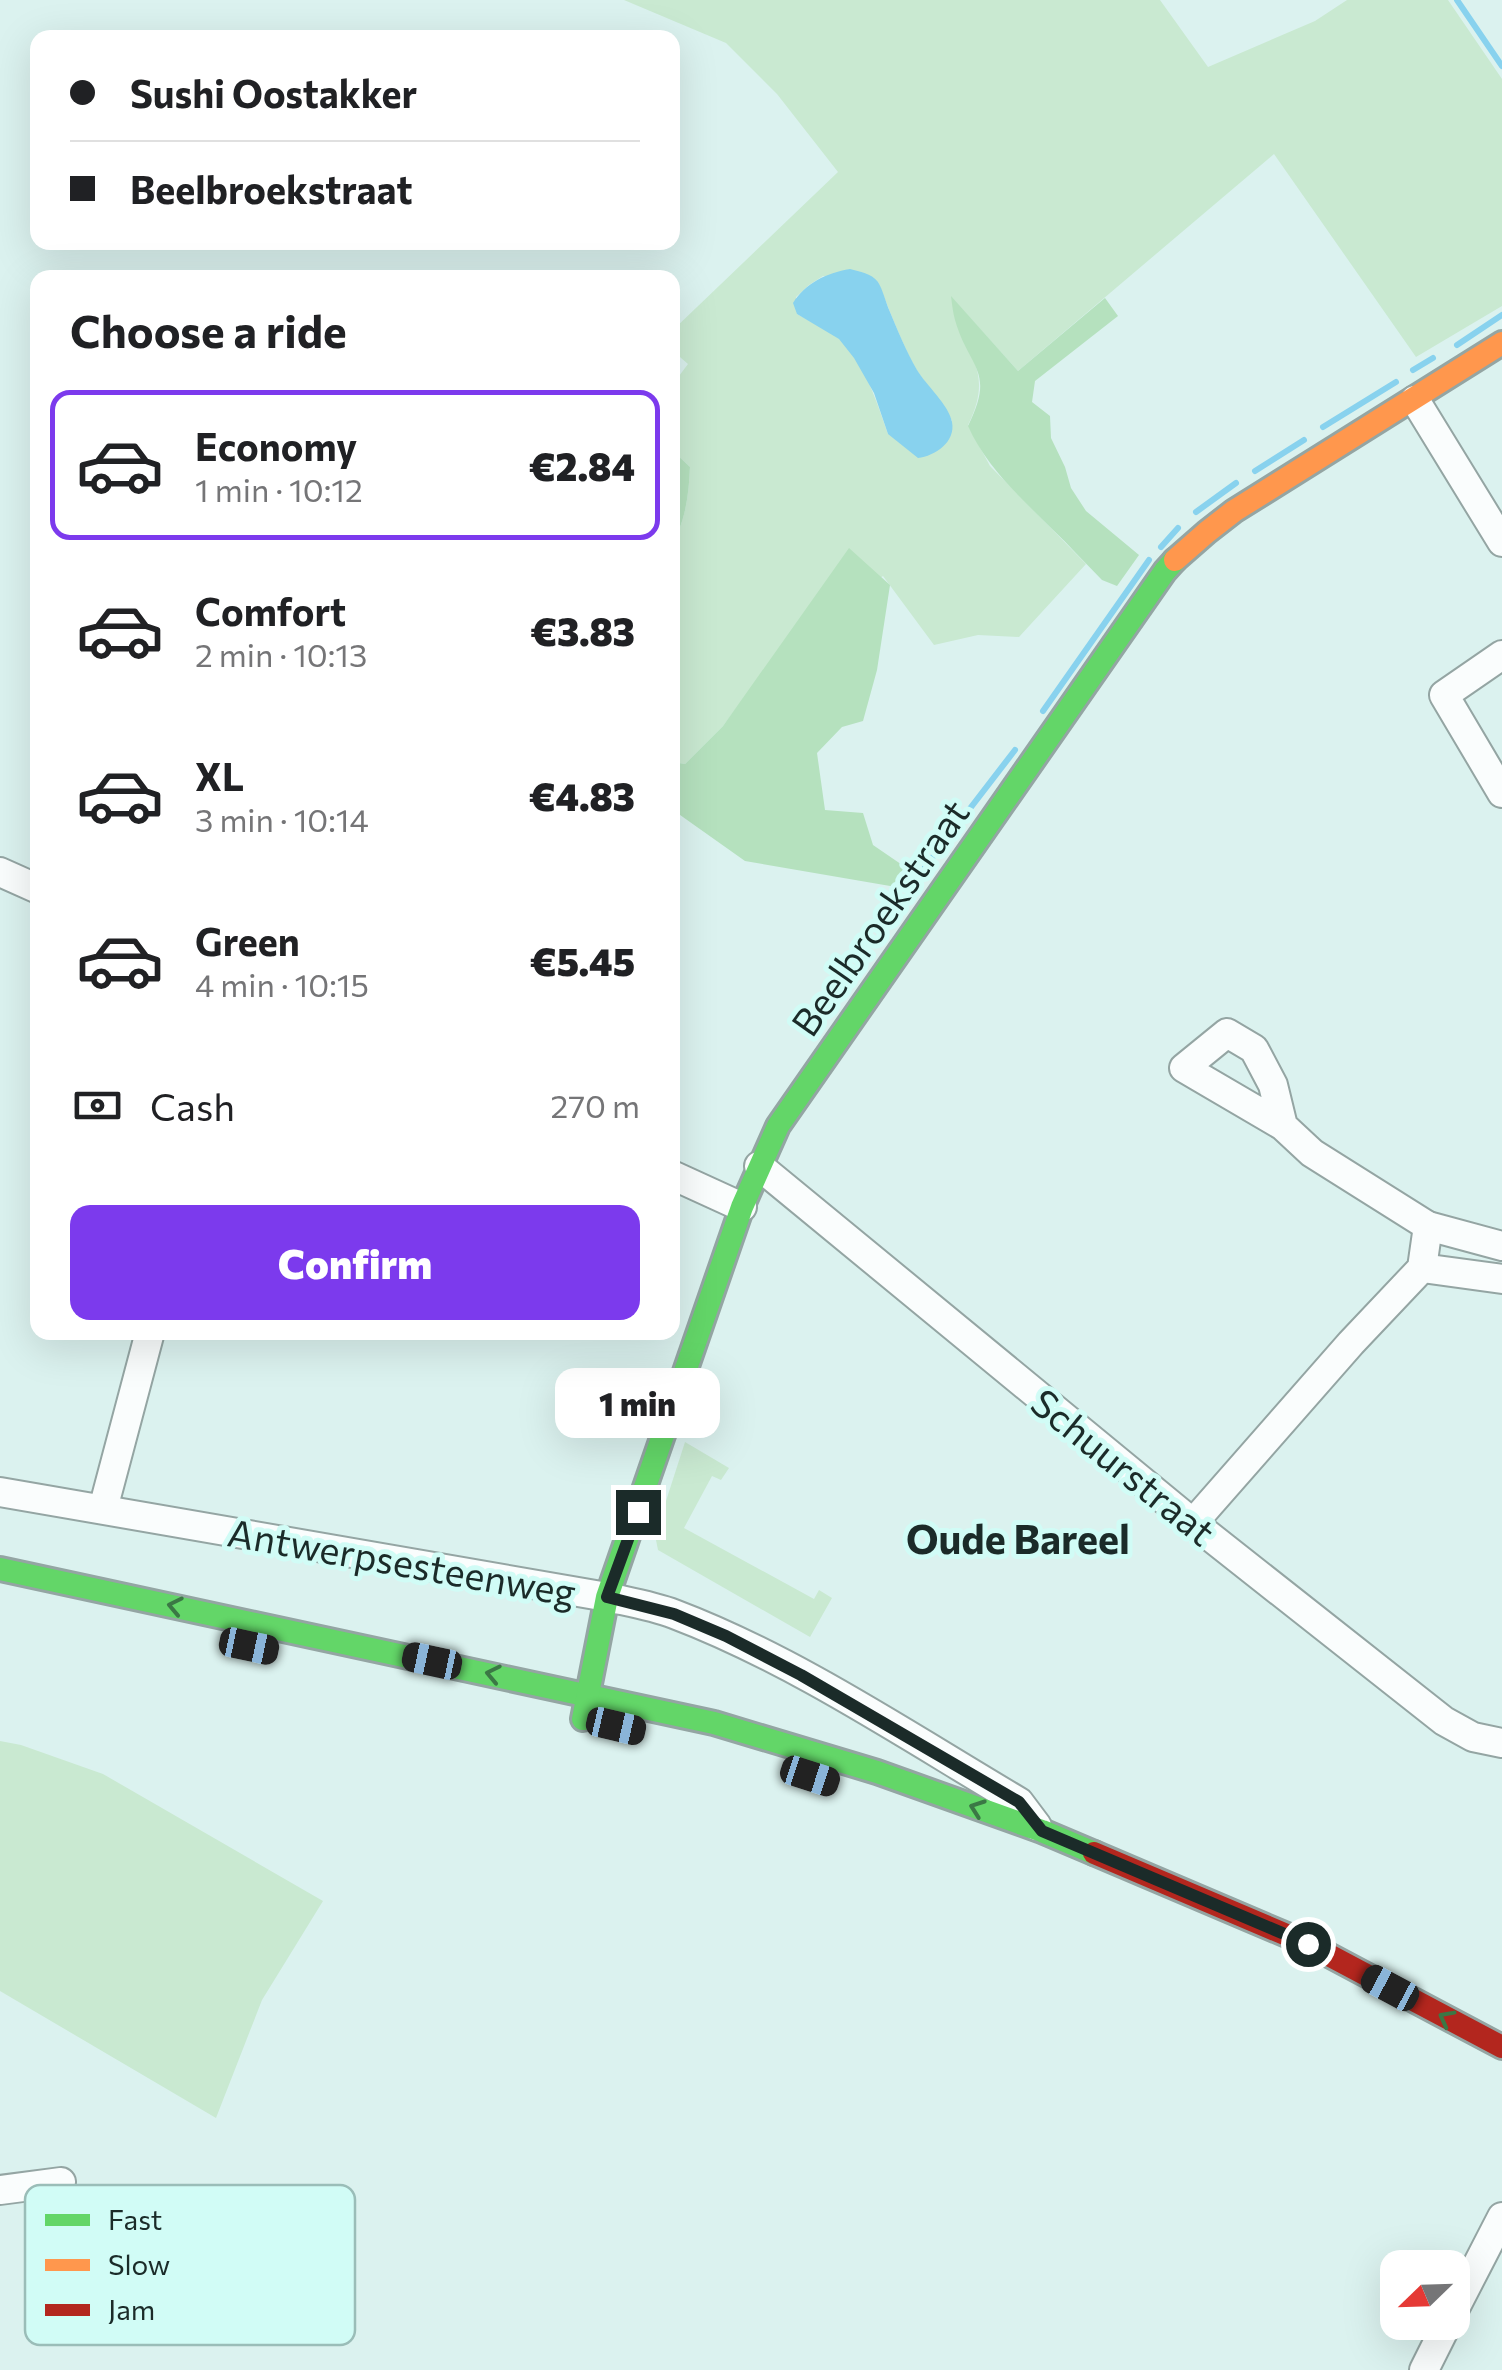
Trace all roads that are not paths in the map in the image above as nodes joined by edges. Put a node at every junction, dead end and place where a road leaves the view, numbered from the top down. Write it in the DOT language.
graph roads {
  1 [pos="1502,343"];
  2 [pos="1414,400"];
  3 [pos="1502,542"];
  4 [pos="1502,655"];
  5 [pos="1502,793"];
  6 [pos="0,872"];
  7 [pos="30,885"];
  8 [pos="1283,1126"];
  9 [pos="759,1166"];
  10 [pos="680,1179"];
  11 [pos="742,1207"];
  12 [pos="1428,1226"];
  13 [pos="1502,1246"];
  14 [pos="1422,1268"];
  15 [pos="1502,1280"];
  16 [pos="148,1340"];
  17 [pos="0,1492"];
  18 [pos="103,1509"];
  19 [pos="1193,1523"];
  20 [pos="0,1569"];
  21 [pos="607,1597"];
  22 [pos="413,1681"];
  23 [pos="588,1695"];
  24 [pos="1502,1743"];
  25 [pos="916,1809"];
  26 [pos="1042,1831"];
  27 [pos="997,1838"];
  28 [pos="1410,2023"];
  29 [pos="1502,2047"];
  30 [pos="1502,2069"];
  31 [pos="61,2182"];
  32 [pos="38,2185"];
  33 [pos="25,2187"];
  34 [pos="0,2190"];
  35 [pos="1502,2217"];
  36 [pos="1470,2279"];
  37 [pos="1439,2340"];
  38 [pos="1424,2370"];
  1 -- 2 [label="main road, Beelbroekstraat"];
  2 -- 3 [label="street"];
  2 -- 9 [label="main road, Beelbroekstraat"];
  4 -- 5 [label="street"];
  6 -- 7 [label="street"];
  8 -- 12 [label="street"];
  9 -- 11 [label="main road, Beelbroekstraat"];
  9 -- 19 [label="street, Schuurstraat"];
  10 -- 11 [label="street"];
  11 -- 21 [label="main road, Beelbroekstraat"];
  12 -- 13 [label="street"];
  12 -- 14 [label="street"];
  14 -- 15 [label="street"];
  14 -- 19 [label="street"];
  16 -- 18 [label="street"];
  17 -- 18 [label="street, Antwerpsesteenweg"];
  18 -- 21 [label="street, Antwerpsesteenweg"];
  19 -- 24 [label="street, Schuurstraat"];
  23 -- 20 [label="main road, Antwerpsesteenweg, one-way"];
  21 -- 23 [label="main road, Beelbroekstraat"];
  21 -- 26 [label="street, Antwerpsesteenweg"];
  22 -- 23 [label="main road, Beelbroekstraat"];
  26 -- 23 [label="main road, Antwerpsesteenweg, one-way"];
  25 -- 27 [label="main road"];
  29 -- 26 [label="main road, Antwerpsesteenweg, one-way"];
  28 -- 30 [label="main road"];
  31 -- 32 [label="street"];
  33 -- 34 [label="street"];
  35 -- 36 [label="street"];
  37 -- 38 [label="street"];
}
